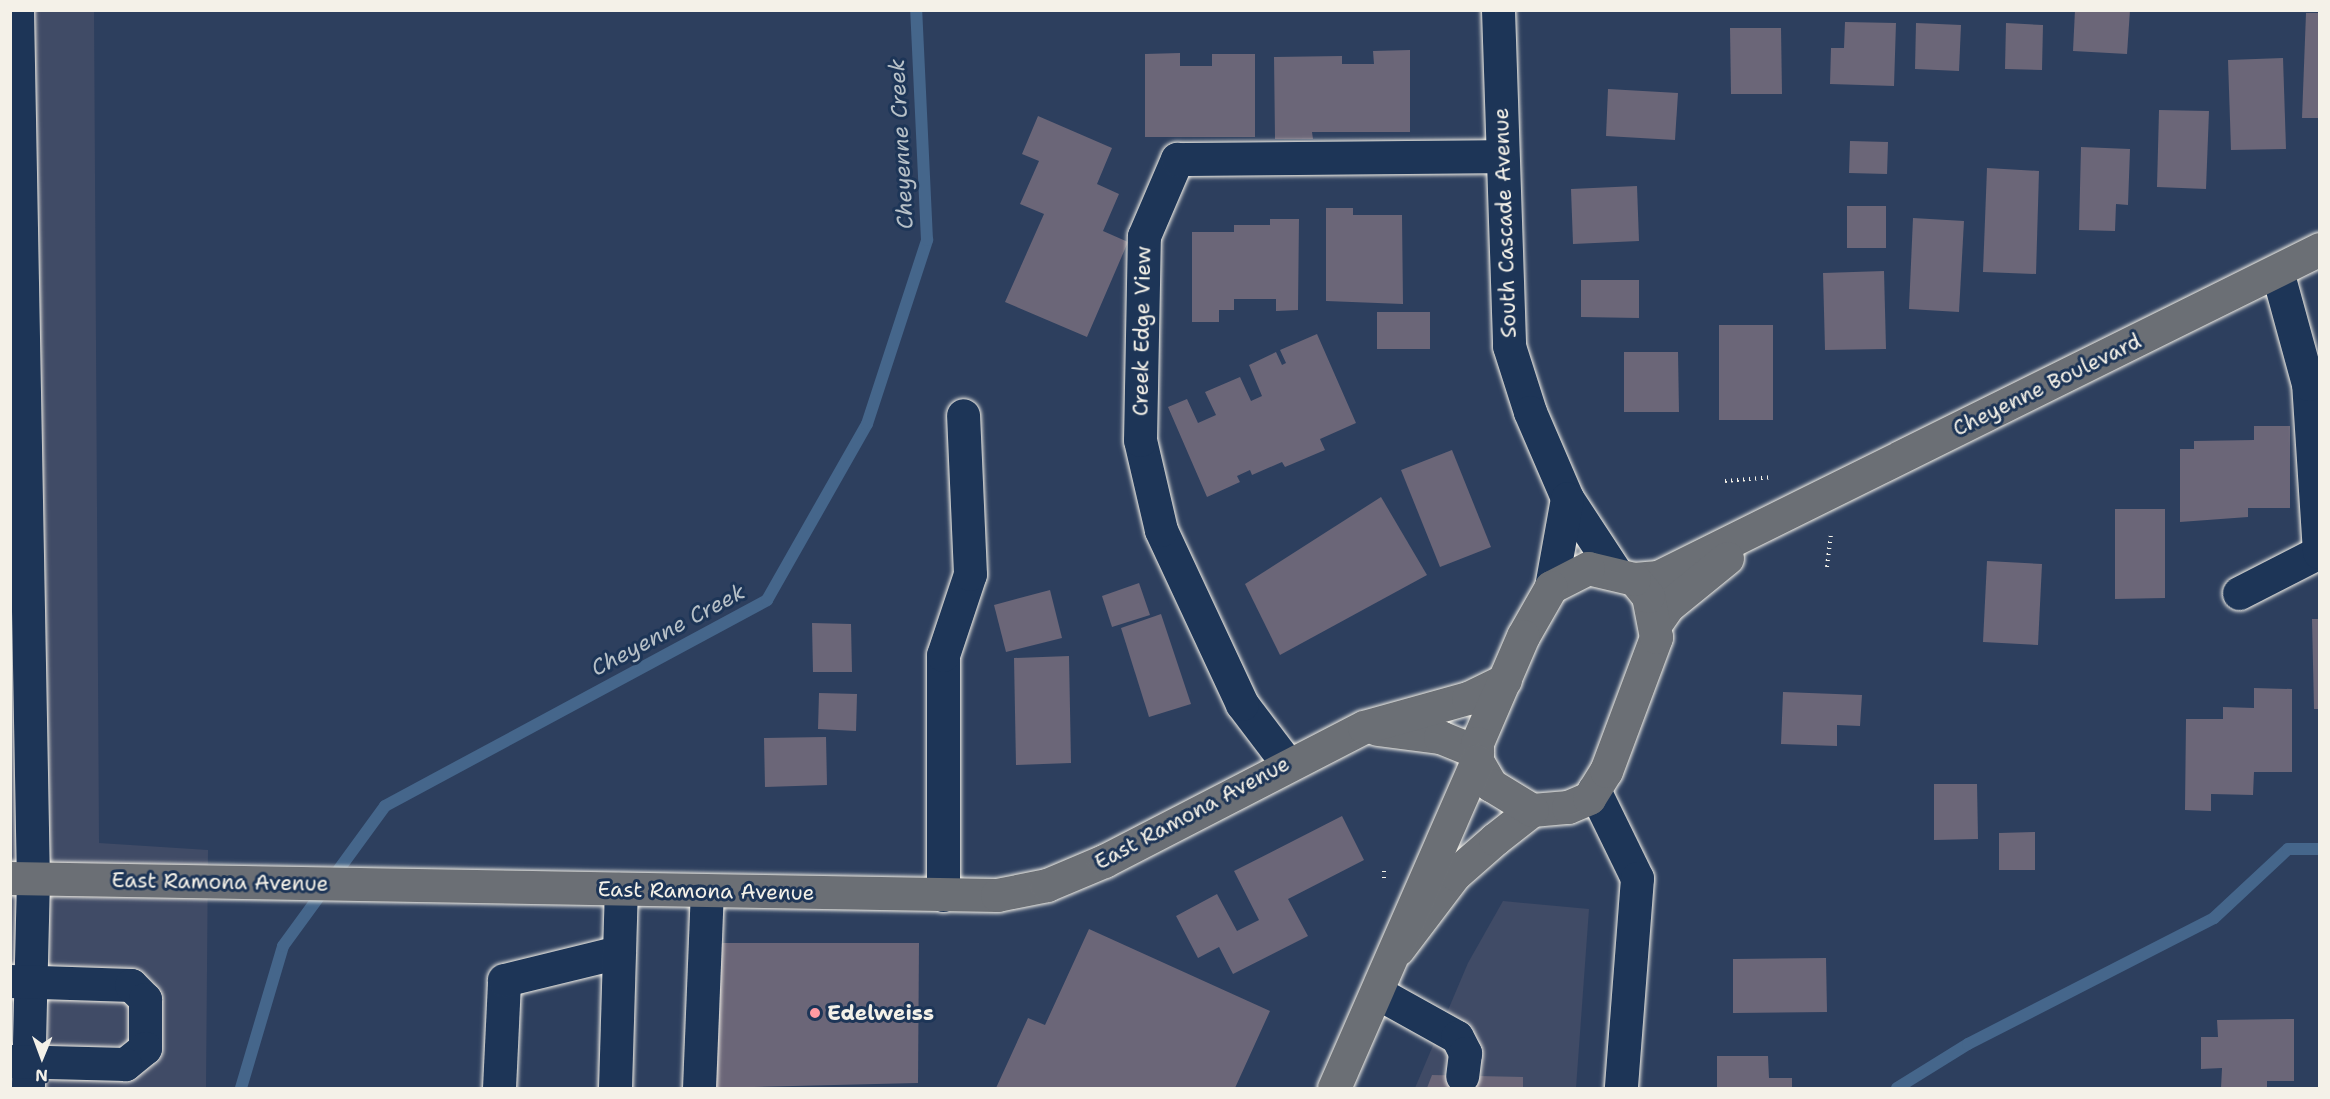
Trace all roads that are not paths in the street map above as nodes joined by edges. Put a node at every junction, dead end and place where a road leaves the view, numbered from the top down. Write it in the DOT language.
graph roads {
  1 [pos="17,10"];
  2 [pos="1498,10"];
  3 [pos="1500,156"];
  4 [pos="2319,249"];
  5 [pos="16,269"];
  6 [pos="2277,271"];
  7 [pos="963,415"];
  8 [pos="1567,498"];
  9 [pos="17,511"];
  10 [pos="1775,520"];
  11 [pos="2319,552"];
  12 [pos="1625,576"];
  13 [pos="1551,587"];
  14 [pos="2239,593"];
  15 [pos="1656,623"];
  16 [pos="1505,680"];
  17 [pos="1364,727"];
  18 [pos="1477,756"];
  19 [pos="1286,762"];
  20 [pos="1594,790"];
  21 [pos="1532,810"];
  22 [pos="22,879"];
  23 [pos="621,889"];
  24 [pos="707,891"];
  25 [pos="943,895"];
  26 [pos="1398,949"];
  27 [pos="619,952"];
  28 [pos="21,981"];
  29 [pos="1378,993"];
  30 [pos="23,1070"];
  31 [pos="1462,1076"];
  32 [pos="499,1089"];
  33 [pos="615,1089"];
  34 [pos="699,1089"];
  35 [pos="1334,1089"];
  36 [pos="1621,1089"];
  1 -- 5 [label="street"];
  2 -- 3 [label="street, South Cascade Avenue"];
  3 -- 8 [label="street, South Cascade Avenue"];
  3 -- 19 [label="street, Creek Edge View"];
  4 -- 6 [label="main road, Cheyenne Boulevard"];
  5 -- 9 [label="street"];
  6 -- 10 [label="main road, Cheyenne Boulevard"];
  6 -- 11 [label="street"];
  7 -- 25 [label="street"];
  8 -- 12 [label="street, South Cascade Avenue"];
  8 -- 13 [label="street"];
  9 -- 22 [label="street"];
  10 -- 12 [label="main road"];
  10 -- 15 [label="main road"];
  11 -- 14 [label="street"];
  12 -- 13 [label="main road"];
  12 -- 15 [label="main road"];
  13 -- 16 [label="main road"];
  15 -- 20 [label="main road"];
  16 -- 17 [label="main road, East Ramona Avenue"];
  16 -- 18 [label="main road"];
  17 -- 18 [label="main road"];
  17 -- 19 [label="main road, East Ramona Avenue"];
  18 -- 21 [label="main road"];
  18 -- 26 [label="main road"];
  19 -- 25 [label="main road, East Ramona Avenue"];
  20 -- 21 [label="main road"];
  20 -- 36 [label="street"];
  21 -- 26 [label="main road"];
  22 -- 23 [label="main road, East Ramona Avenue"];
  22 -- 28 [label="street"];
  23 -- 24 [label="main road, East Ramona Avenue"];
  23 -- 27 [label="street"];
  24 -- 25 [label="main road, East Ramona Avenue"];
  24 -- 34 [label="street"];
  26 -- 29 [label="main road"];
  27 -- 32 [label="street"];
  27 -- 33 [label="street"];
  28 -- 30 [label="street"];
  28 -- 30 [label="street"];
  29 -- 31 [label="street"];
  29 -- 35 [label="main road"];
}
